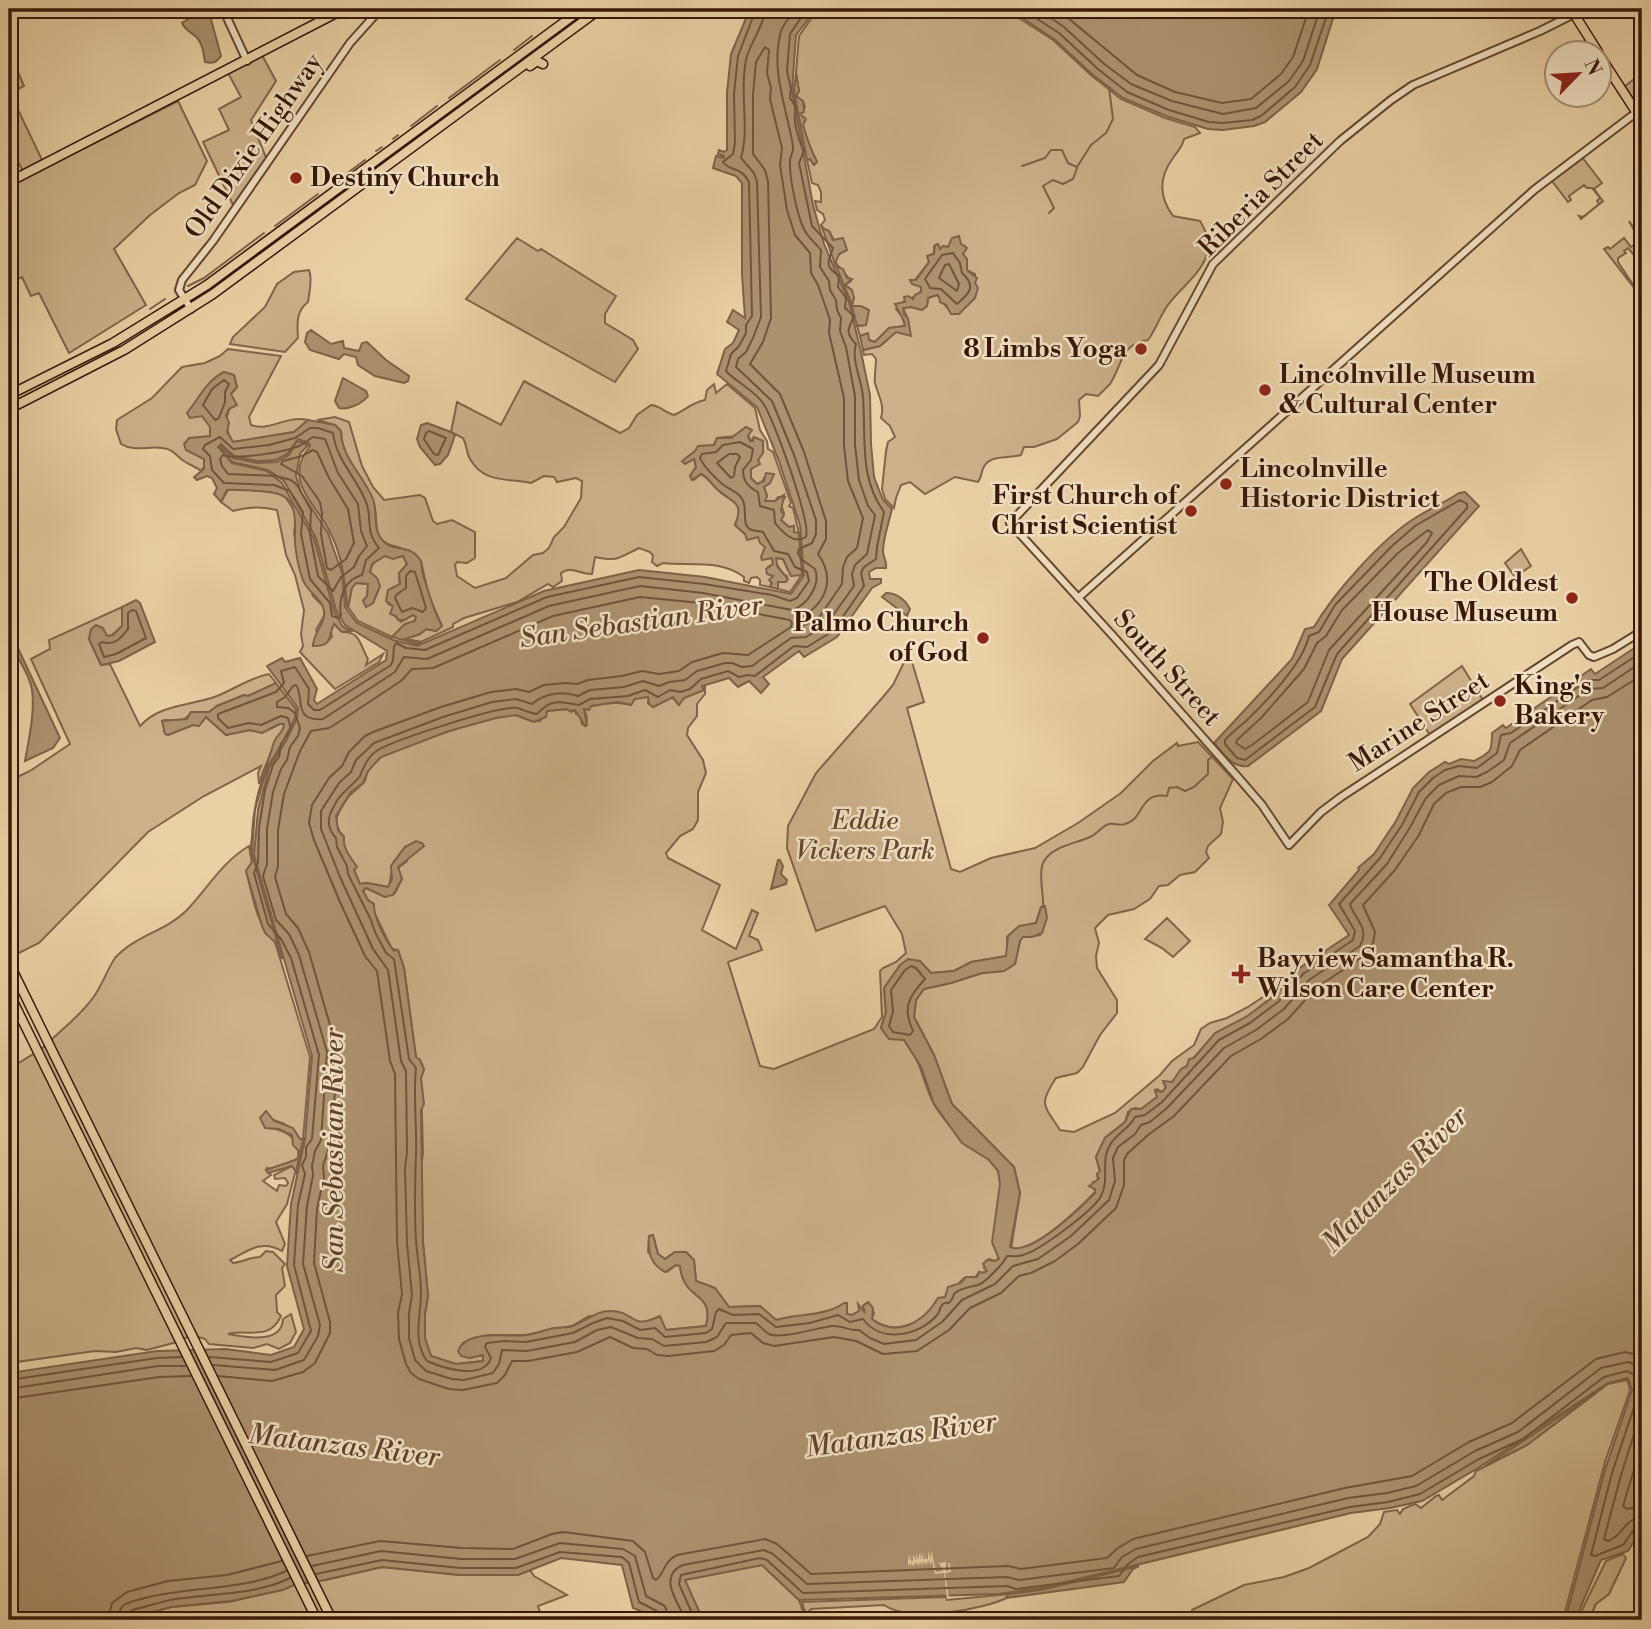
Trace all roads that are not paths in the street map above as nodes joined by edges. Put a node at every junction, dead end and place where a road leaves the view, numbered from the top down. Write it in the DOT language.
graph roads {
  1 [pos="223,9"];
  2 [pos="344,9"];
  3 [pos="379,9"];
  4 [pos="584,9"];
  5 [pos="594,9"];
  6 [pos="600,9"];
  7 [pos="1584,9"];
  8 [pos="1573,12"];
  9 [pos="565,35"];
  10 [pos="1589,38"];
  11 [pos="538,41"];
  12 [pos="541,53"];
  13 [pos="247,61"];
  14 [pos="543,64"];
  15 [pos="1612,74"];
  16 [pos="476,101"];
  17 [pos="1637,112"];
  18 [pos="455,116"];
  19 [pos="1642,121"];
  20 [pos="408,138"];
  21 [pos="392,149"];
  22 [pos="368,180"];
  23 [pos="9,182"];
  24 [pos="333,193"];
  25 [pos="341,206"];
  26 [pos="285,242"];
  27 [pos="268,254"];
  28 [pos="184,299"];
  29 [pos="191,309"];
  30 [pos="99,350"];
  31 [pos="68,379"];
  32 [pos="25,387"];
  33 [pos="38,389"];
  34 [pos="9,395"];
  35 [pos="9,407"];
  36 [pos="1010,523"];
  37 [pos="1078,598"];
  38 [pos="1642,631"];
  39 [pos="1289,845"];
  40 [pos="9,963"];
  41 [pos="9,993"];
  42 [pos="317,1620"];
  43 [pos="331,1620"];
  1 -- 13 [label="street"];
  2 -- 13 [label="main road"];
  3 -- 28 [label="street, Old Dixie Highway"];
  4 -- 11 [label="main road"];
  4 -- 12 [label="main road"];
  5 -- 9 [label="main road"];
  6 -- 9 [label="main road"];
  7 -- 8 [label="street, Riberia Street"];
  8 -- 10 [label="main road"];
  8 -- 36 [label="street, Riberia Street"];
  9 -- 12 [label="main road"];
  11 -- 16 [label="main road"];
  11 -- 20 [label="main road"];
  12 -- 16 [label="main road"];
  13 -- 23 [label="main road"];
  14 -- 18 [label="main road"];
  15 -- 17 [label="main road"];
  16 -- 18 [label="main road"];
  17 -- 19 [label="main road"];
  17 -- 37 [label="street"];
  18 -- 22 [label="main road"];
  20 -- 21 [label="main road"];
  20 -- 22 [label="main road"];
  21 -- 24 [label="main road"];
  21 -- 25 [label="main road"];
  22 -- 25 [label="main road"];
  24 -- 26 [label="main road"];
  24 -- 28 [label="main road"];
  25 -- 26 [label="main road"];
  25 -- 27 [label="main road"];
  26 -- 27 [label="main road"];
  27 -- 29 [label="main road"];
  28 -- 29 [label="street"];
  28 -- 30 [label="main road"];
  28 -- 31 [label="main road"];
  29 -- 31 [label="main road"];
  30 -- 32 [label="main road"];
  30 -- 33 [label="main road"];
  31 -- 33 [label="main road"];
  32 -- 33 [label="main road"];
  32 -- 34 [label="main road"];
  33 -- 35 [label="main road"];
  36 -- 37 [label="street, South Street"];
  37 -- 39 [label="street, South Street"];
  38 -- 39 [label="street, Marine Street"];
  40 -- 43 [label="main road"];
  41 -- 42 [label="main road"];
}
